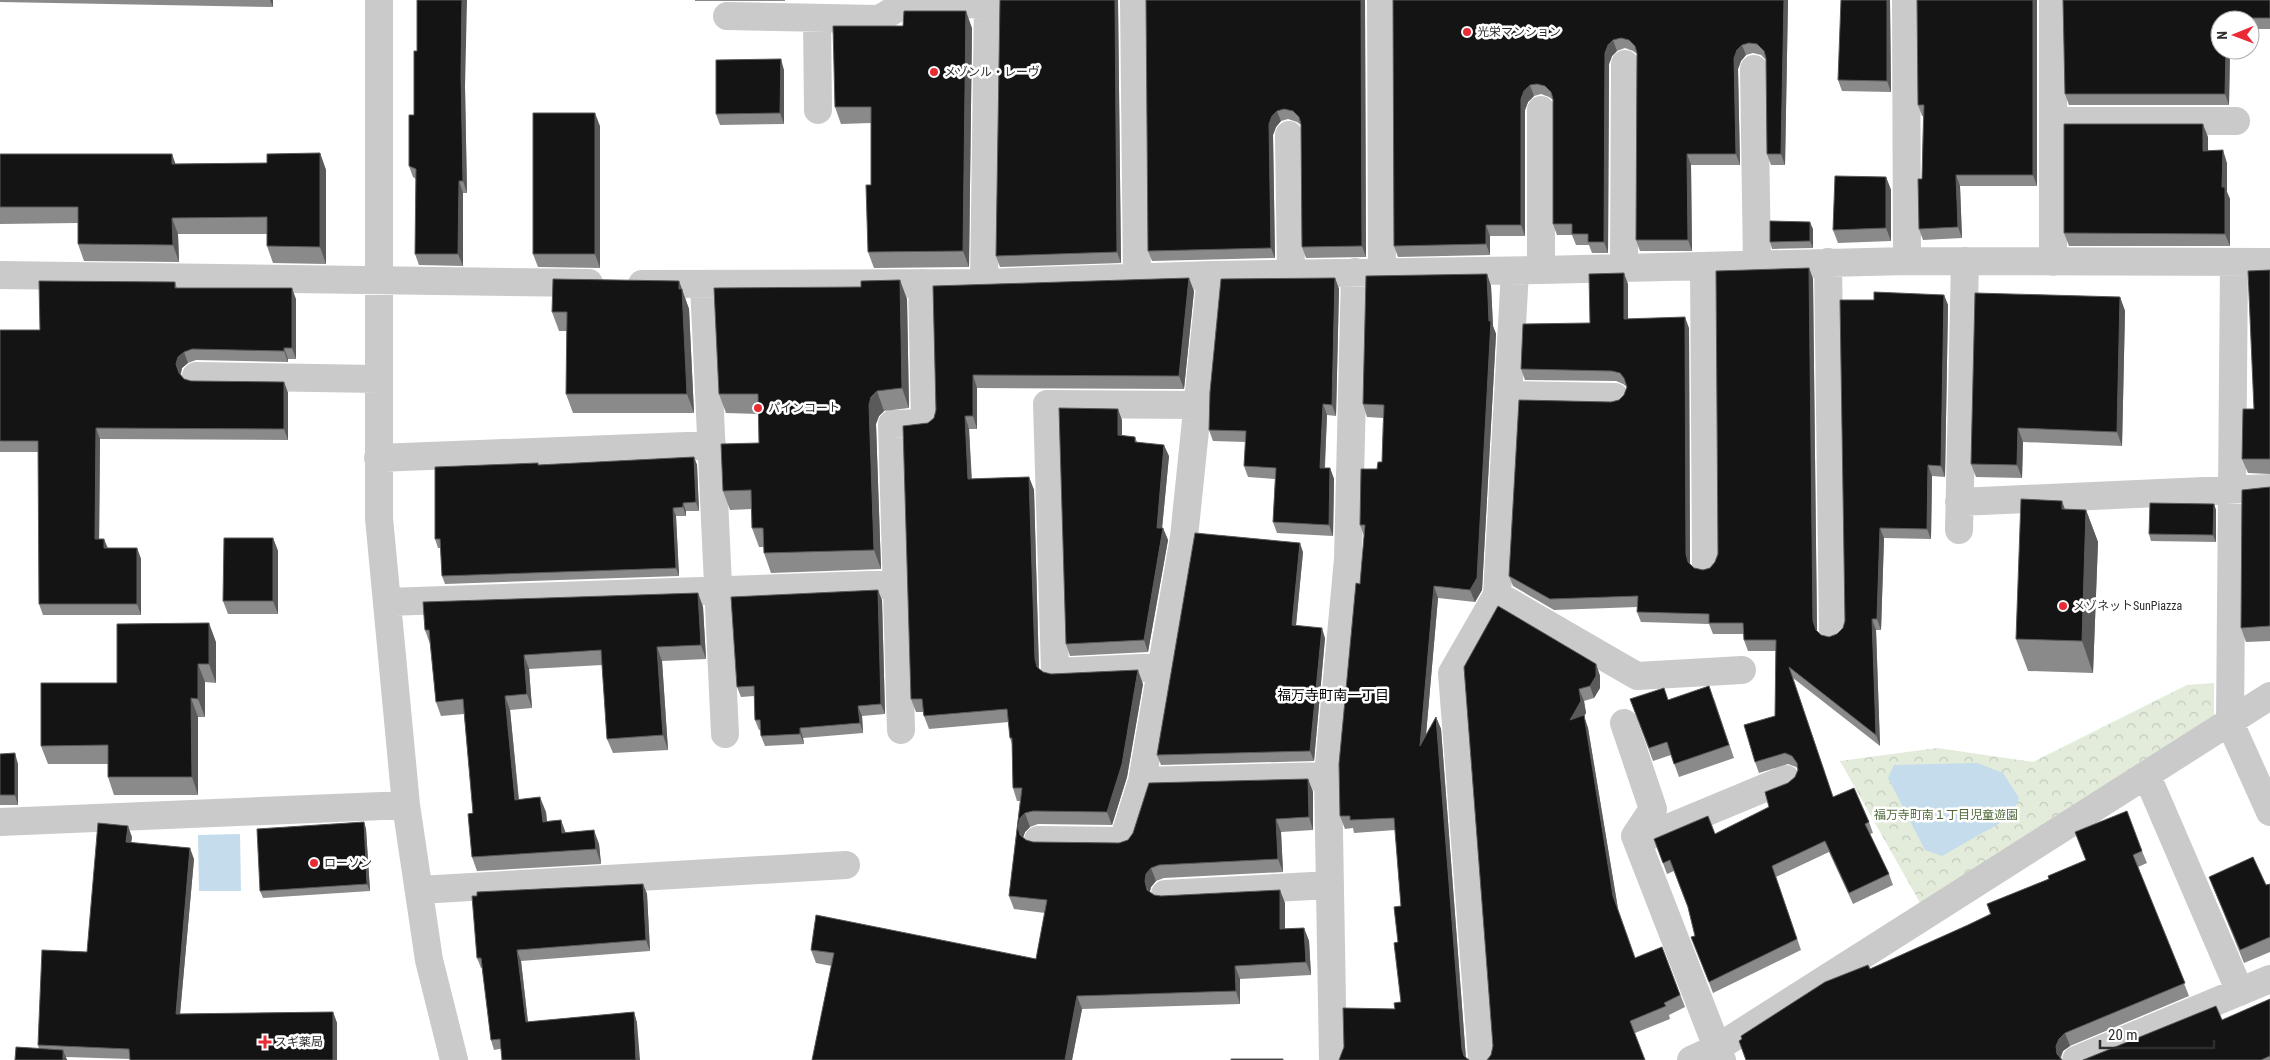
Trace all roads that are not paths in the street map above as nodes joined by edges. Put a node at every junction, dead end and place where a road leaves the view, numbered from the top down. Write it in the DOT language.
graph roads {
  1 [pos="379,0"];
  2 [pos="1134,0"];
  3 [pos="1381,0"];
  4 [pos="1906,0"];
  5 [pos="2053,0"];
  6 [pos="988,2"];
  7 [pos="727,16"];
  8 [pos="817,18"];
  9 [pos="1625,64"];
  10 [pos="1754,69"];
  11 [pos="818,110"];
  12 [pos="1541,110"];
  13 [pos="2053,121"];
  14 [pos="2236,121"];
  15 [pos="1289,135"];
  16 [pos="1907,261"];
  17 [pos="1965,261"];
  18 [pos="1828,262"];
  19 [pos="2053,262"];
  20 [pos="2270,262"];
  21 [pos="2234,263"];
  22 [pos="1757,264"];
  23 [pos="1704,266"];
  24 [pos="1624,268"];
  25 [pos="1528,270"];
  26 [pos="1369,272"];
  27 [pos="1291,274"];
  28 [pos="0,275"];
  29 [pos="1211,275"];
  30 [pos="1136,278"];
  31 [pos="379,280"];
  32 [pos="922,284"];
  33 [pos="984,284"];
  34 [pos="704,285"];
  35 [pos="196,376"];
  36 [pos="378,379"];
  37 [pos="1508,395"];
  38 [pos="1615,397"];
  39 [pos="1198,405"];
  40 [pos="712,445"];
  41 [pos="378,458"];
  42 [pos="2270,488"];
  43 [pos="2232,489"];
  44 [pos="1960,502"];
  45 [pos="1959,530"];
  46 [pos="1706,565"];
  47 [pos="896,584"];
  48 [pos="718,590"];
  49 [pos="1498,595"];
  50 [pos="387,602"];
  51 [pos="1833,632"];
  52 [pos="1162,667"];
  53 [pos="1742,670"];
  54 [pos="2270,696"];
  55 [pos="1624,723"];
  56 [pos="2230,723"];
  57 [pos="901,730"];
  58 [pos="725,734"];
  59 [pos="1328,776"];
  60 [pos="2147,776"];
  61 [pos="1786,779"];
  62 [pos="1142,781"];
  63 [pos="406,805"];
  64 [pos="2270,812"];
  65 [pos="0,822"];
  66 [pos="1038,840"];
  67 [pos="1637,841"];
  68 [pos="846,865"];
  69 [pos="1330,885"];
  70 [pos="419,890"];
  71 [pos="1166,894"];
  72 [pos="2270,979"];
  73 [pos="2240,992"];
  74 [pos="1720,1054"];
  75 [pos="454,1060"];
  76 [pos="1333,1060"];
  77 [pos="1482,1060"];
  78 [pos="1691,1060"];
  79 [pos="2076,1060"];
  1 -- 31 [label="street"];
  2 -- 30 [label="street"];
  3 -- 26 [label="street"];
  4 -- 16 [label="street"];
  5 -- 13 [label="street"];
  6 -- 8 [label="street"];
  6 -- 33 [label="street"];
  7 -- 8 [label="street"];
  8 -- 11 [label="street"];
  9 -- 24 [label="street"];
  10 -- 22 [label="street"];
  12 -- 25 [label="street"];
  13 -- 14 [label="street"];
  13 -- 19 [label="street"];
  15 -- 27 [label="street"];
  16 -- 17 [label="street"];
  16 -- 18 [label="street"];
  17 -- 19 [label="street"];
  17 -- 44 [label="street"];
  18 -- 22 [label="street"];
  18 -- 51 [label="street"];
  19 -- 21 [label="street"];
  20 -- 21 [label="street"];
  21 -- 43 [label="street"];
  22 -- 23 [label="street"];
  23 -- 24 [label="street"];
  23 -- 46 [label="street"];
  24 -- 25 [label="street"];
  25 -- 26 [label="street"];
  25 -- 37 [label="street"];
  26 -- 27 [label="street"];
  26 -- 59 [label="street"];
  27 -- 29 [label="street"];
  28 -- 31 [label="street"];
  29 -- 30 [label="street"];
  29 -- 39 [label="street"];
  30 -- 33 [label="street"];
  31 -- 34 [label="street"];
  31 -- 36 [label="street"];
  32 -- 33 [label="street"];
  32 -- 34 [label="street"];
  32 -- 47 [label="street"];
  34 -- 40 [label="street"];
  35 -- 36 [label="street"];
  36 -- 41 [label="street"];
  37 -- 38 [label="street"];
  37 -- 49 [label="street"];
  39 -- 52 [label="street"];
  39 -- 52 [label="street"];
  40 -- 41 [label="street"];
  40 -- 48 [label="street"];
  41 -- 50 [label="street"];
  42 -- 43 [label="street"];
  43 -- 44 [label="street"];
  43 -- 56 [label="street"];
  44 -- 45 [label="street"];
  47 -- 48 [label="street"];
  47 -- 57 [label="street"];
  48 -- 50 [label="street"];
  48 -- 58 [label="street"];
  49 -- 53 [label="street"];
  49 -- 77 [label="street"];
  50 -- 63 [label="street"];
  52 -- 62 [label="street"];
  54 -- 56 [label="street"];
  55 -- 67 [label="street"];
  56 -- 60 [label="street"];
  56 -- 64 [label="street"];
  59 -- 62 [label="street"];
  59 -- 69 [label="street"];
  60 -- 73 [label="street"];
  60 -- 74 [label="street"];
  61 -- 67 [label="street"];
  62 -- 66 [label="street"];
  63 -- 65 [label="street"];
  63 -- 70 [label="street"];
  67 -- 74 [label="street"];
  68 -- 70 [label="street"];
  69 -- 71 [label="street"];
  69 -- 76 [label="street"];
  70 -- 75 [label="street"];
  72 -- 73 [label="street"];
  73 -- 79 [label="street"];
  74 -- 78 [label="street"];
}
